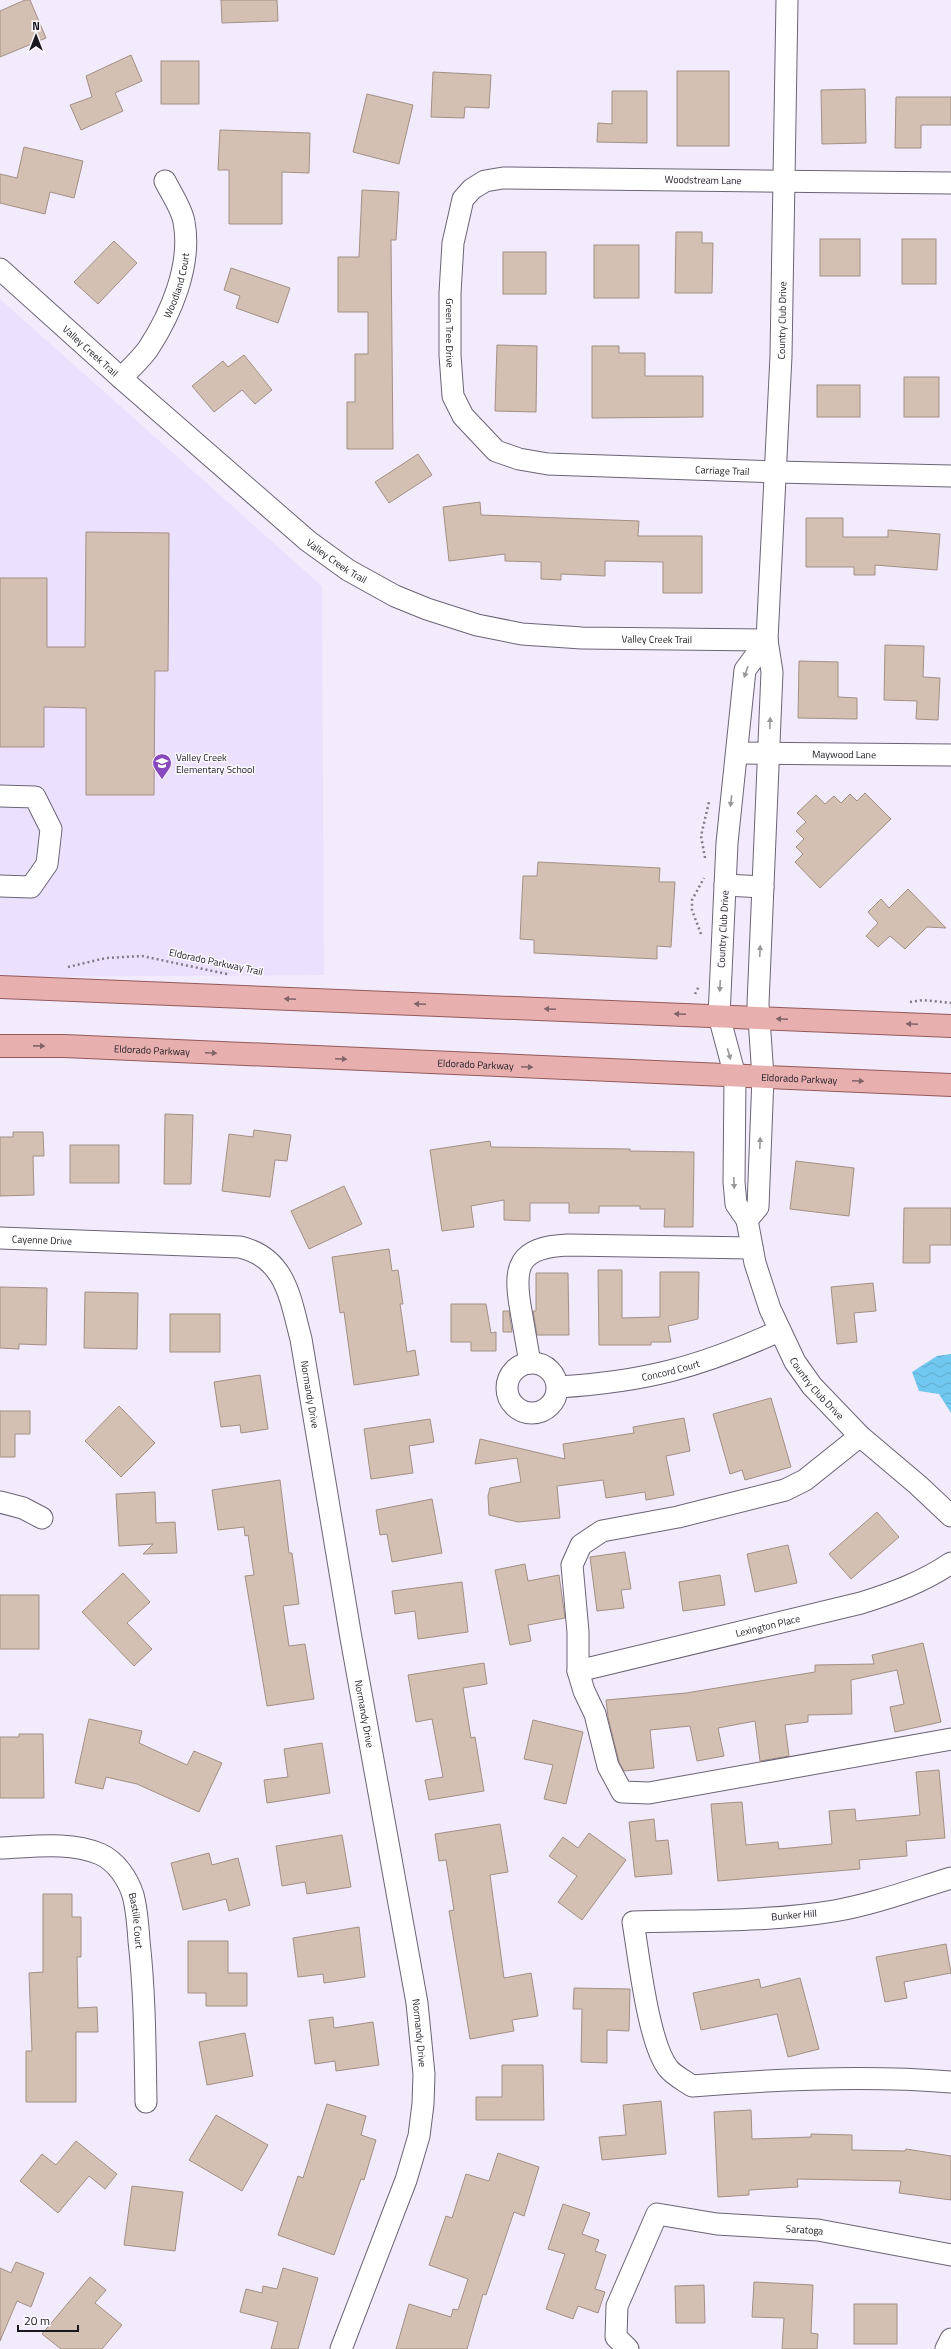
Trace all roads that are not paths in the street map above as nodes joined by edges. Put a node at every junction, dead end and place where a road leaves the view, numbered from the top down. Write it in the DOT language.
graph roads {
  1 [pos="787,0"];
  2 [pos="165,181"];
  3 [pos="782,181"];
  4 [pos="951,183"];
  5 [pos="463,199"];
  6 [pos="0,269"];
  7 [pos="121,378"];
  8 [pos="496,451"];
  9 [pos="776,472"];
  10 [pos="951,476"];
  11 [pos="767,640"];
  12 [pos="737,753"];
  13 [pos="769,754"];
  14 [pos="951,755"];
  15 [pos="0,796"];
  16 [pos="725,885"];
  17 [pos="0,886"];
  18 [pos="763,887"];
  19 [pos="0,987"];
  20 [pos="718,1016"];
  21 [pos="758,1018"];
  22 [pos="951,1026"];
  23 [pos="0,1046"];
  24 [pos="735,1076"];
  25 [pos="763,1077"];
  26 [pos="951,1085"];
  27 [pos="747,1220"];
  28 [pos="0,1238"];
  29 [pos="84,1241"];
  30 [pos="752,1248"];
  31 [pos="779,1331"];
  32 [pos="530,1363"];
  33 [pos="558,1387"];
  34 [pos="860,1436"];
  35 [pos="0,1502"];
  36 [pos="951,1516"];
  37 [pos="42,1518"];
  38 [pos="951,1563"];
  39 [pos="578,1671"];
  40 [pos="951,1740"];
  41 [pos="0,1848"];
  42 [pos="951,1878"];
  43 [pos="951,2082"];
  44 [pos="146,2102"];
  45 [pos="951,2255"];
  46 [pos="951,2339"];
  47 [pos="341,2349"];
  48 [pos="628,2349"];
  49 [pos="946,2349"];
  1 -- 3 [label="street, Country Club Drive"];
  2 -- 7 [label="street, Woodland Court"];
  3 -- 4 [label="street, Woodstream Lane"];
  3 -- 5 [label="street, Woodstream Lane"];
  3 -- 9 [label="street, Country Club Drive"];
  5 -- 8 [label="street, Green Tree Drive"];
  6 -- 7 [label="street, Valley Creek Trail"];
  7 -- 11 [label="street, Valley Creek Trail"];
  8 -- 9 [label="street, Carriage Trail"];
  9 -- 10 [label="street, Carriage Trail"];
  9 -- 11 [label="street, Country Club Drive"];
  11 -- 12 [label="street, Country Club Drive, one-way"];
  13 -- 11 [label="street, Country Club Drive, one-way"];
  12 -- 13 [label="street, Maywood Lane"];
  12 -- 16 [label="street, Country Club Drive, one-way"];
  13 -- 14 [label="street, Maywood Lane"];
  13 -- 18 [label="street, Country Club Drive"];
  15 -- 17 [label="street"];
  16 -- 18 [label="street"];
  16 -- 20 [label="street, Country Club Drive, one-way"];
  21 -- 18 [label="street, Country Club Drive, one-way"];
  20 -- 19 [label="main road, one-way"];
  20 -- 21 [label="main road"];
  20 -- 24 [label="street, Country Club Drive, one-way"];
  22 -- 21 [label="main road, one-way"];
  21 -- 25 [label="street, Country Club Drive"];
  23 -- 24 [label="main road, Eldorado Parkway, one-way"];
  24 -- 25 [label="main road, Eldorado Parkway"];
  24 -- 27 [label="street, Country Club Drive, one-way"];
  25 -- 26 [label="main road, Eldorado Parkway, one-way"];
  27 -- 25 [label="street, Country Club Drive, one-way"];
  27 -- 30 [label="street, Country Club Drive"];
  28 -- 29 [label="street, Cayenne Drive"];
  29 -- 47 [label="street, Normandy Drive"];
  30 -- 31 [label="street, Country Club Drive"];
  30 -- 32 [label="street"];
  31 -- 33 [label="street, Concord Court"];
  31 -- 34 [label="street, Country Club Drive"];
  32 -- 33 [label="street"];
  32 -- 33 [label="street"];
  34 -- 36 [label="street, Country Club Drive"];
  34 -- 39 [label="street"];
  35 -- 37 [label="street"];
  38 -- 39 [label="street, Lexington Place"];
  39 -- 40 [label="street"];
  41 -- 44 [label="street, Bastille Court"];
  42 -- 43 [label="street, Bunker Hill"];
  45 -- 48 [label="street, Saratoga"];
  46 -- 49 [label="street"];
}
